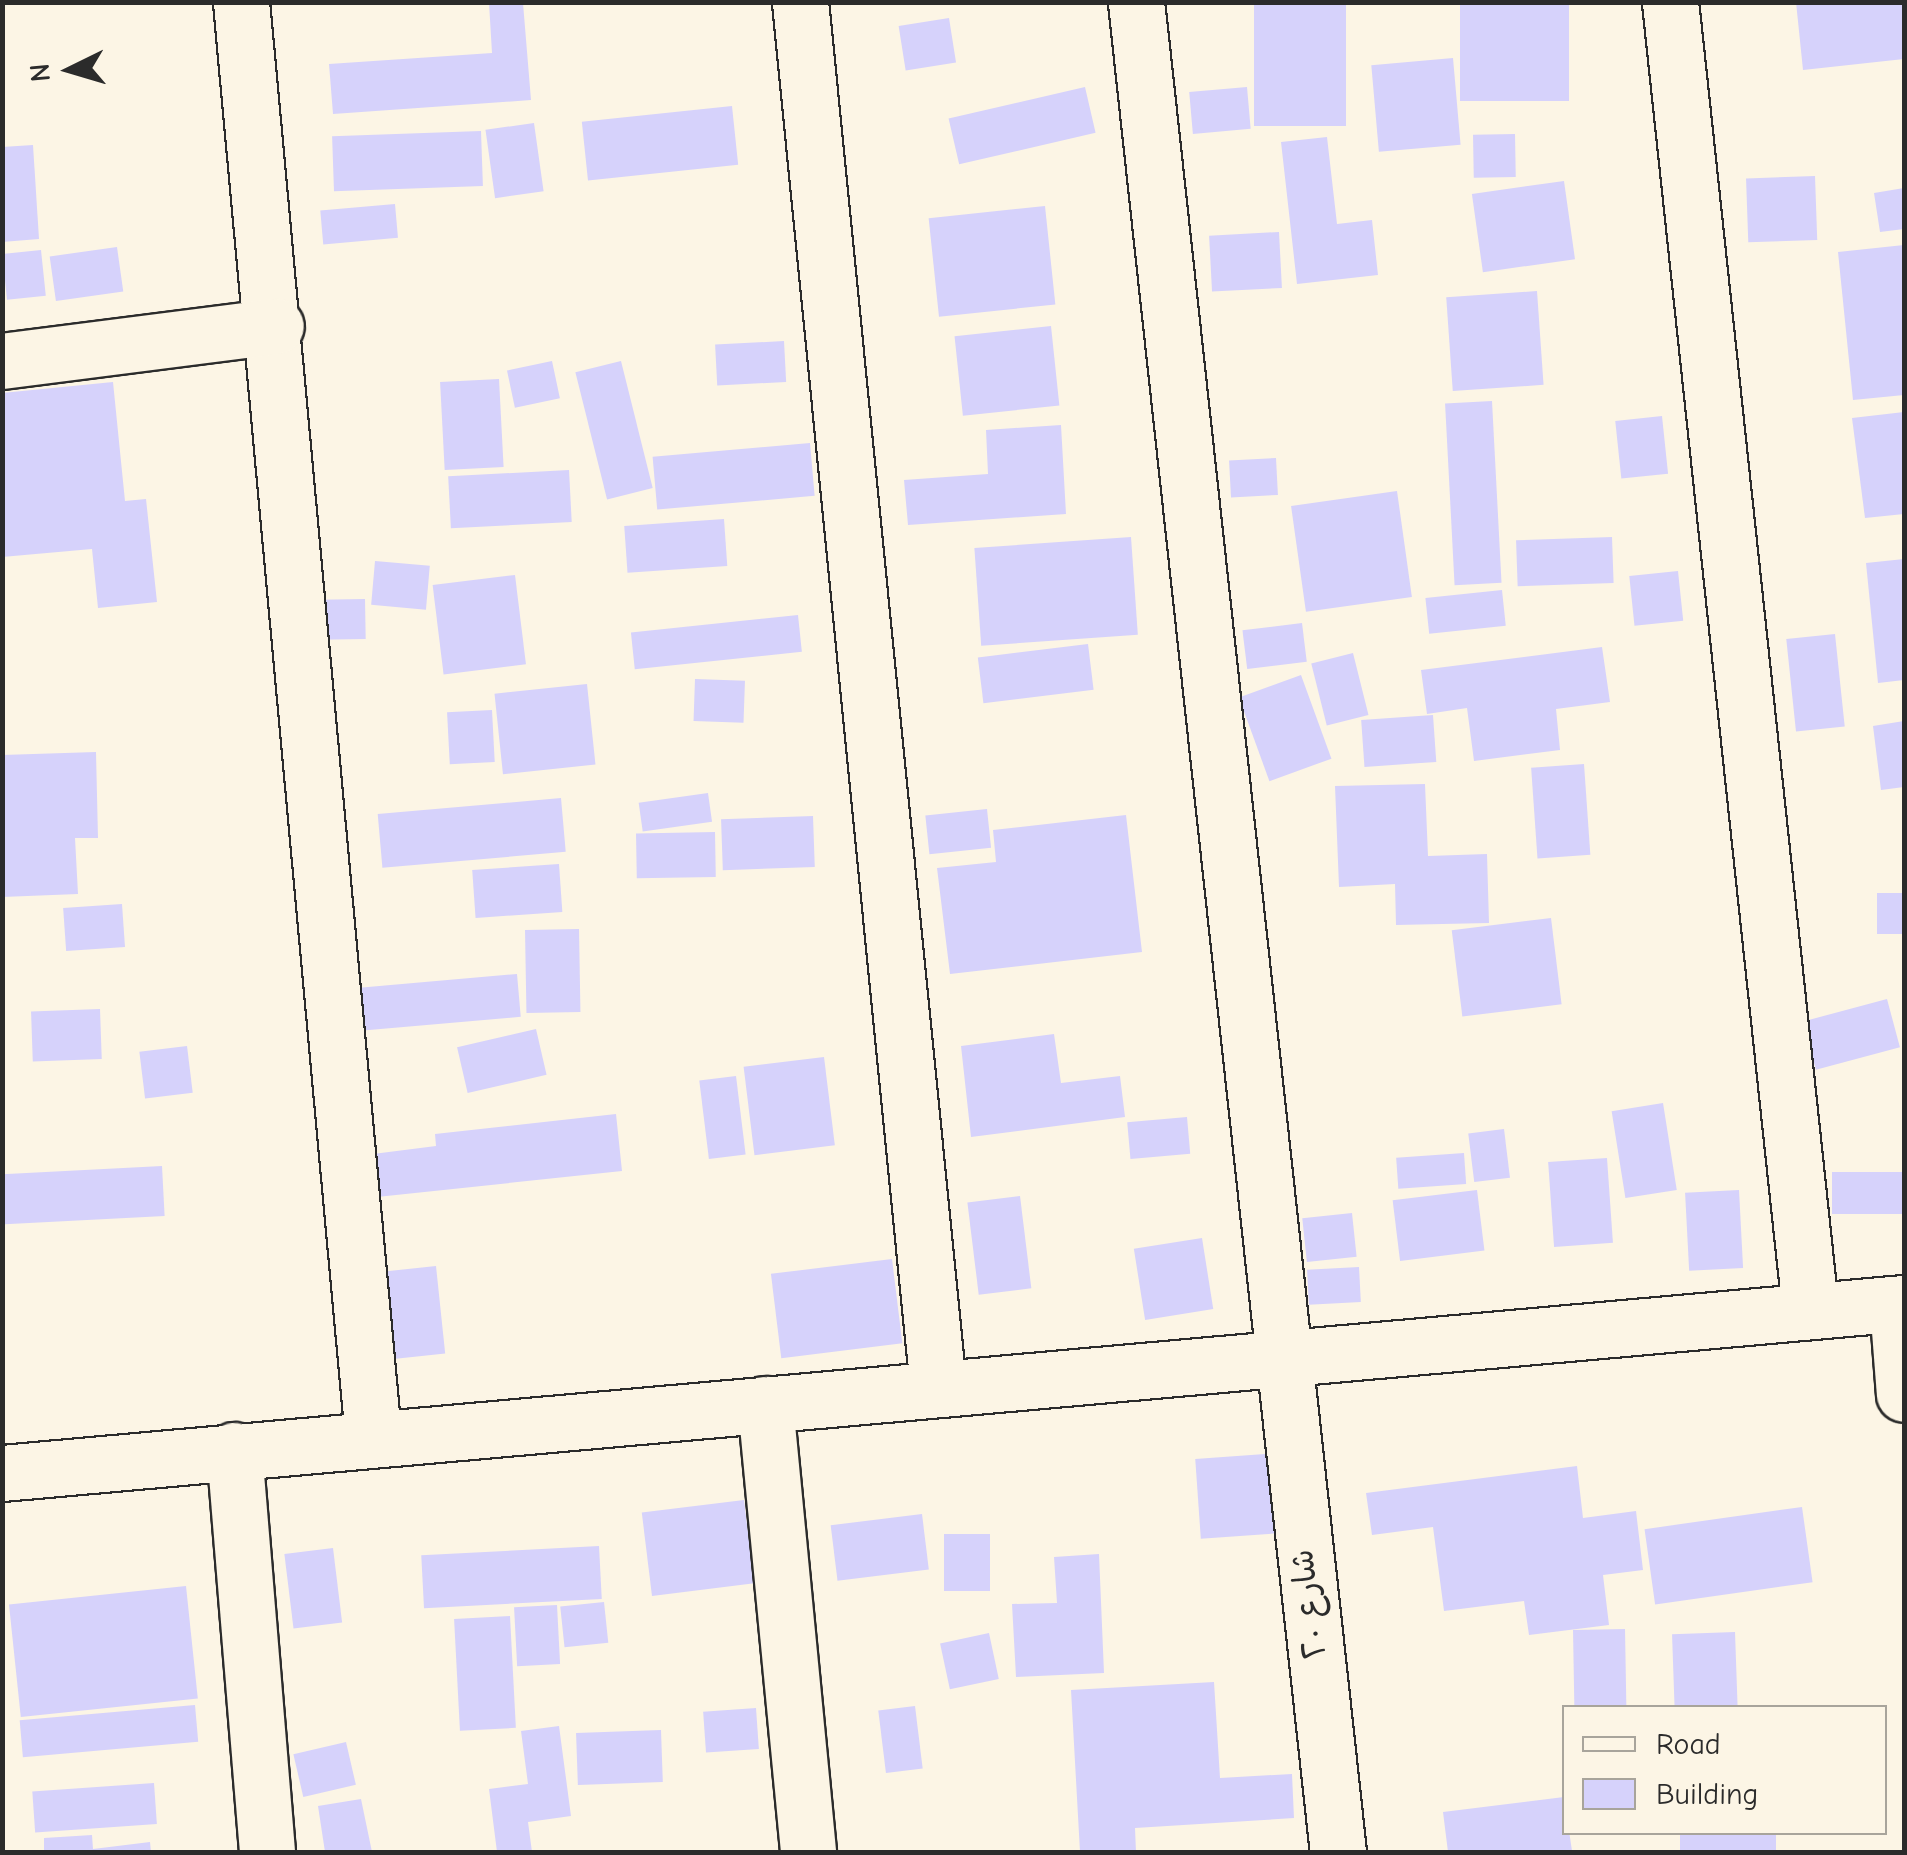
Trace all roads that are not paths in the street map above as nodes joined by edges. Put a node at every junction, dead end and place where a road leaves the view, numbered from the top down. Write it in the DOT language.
graph roads {
  1 [pos="242,2"];
  2 [pos="800,2"];
  3 [pos="1136,2"];
  4 [pos="1670,2"];
  5 [pos="276,326"];
  6 [pos="2,361"];
  7 [pos="1901,1304"];
  8 [pos="1810,1308"];
  9 [pos="1280,1354"];
  10 [pos="938,1388"];
  11 [pos="1904,1394"];
  12 [pos="765,1404"];
  13 [pos="373,1435"];
  14 [pos="234,1450"];
  15 [pos="2,1473"];
  16 [pos="267,1852"];
  17 [pos="808,1852"];
  18 [pos="1338,1852"];
  1 -- 5 [label="street"];
  2 -- 10 [label="street"];
  3 -- 9 [label="street, شارع ٢٠"];
  4 -- 8 [label="street"];
  5 -- 6 [label="street"];
  5 -- 13 [label="street"];
  7 -- 8 [label="street"];
  7 -- 11 [label="street"];
  8 -- 9 [label="street"];
  9 -- 10 [label="street"];
  9 -- 18 [label="street, شارع ٢٠"];
  10 -- 12 [label="street"];
  12 -- 13 [label="street"];
  12 -- 17 [label="street"];
  13 -- 14 [label="street"];
  14 -- 15 [label="street"];
  14 -- 16 [label="street"];
}
